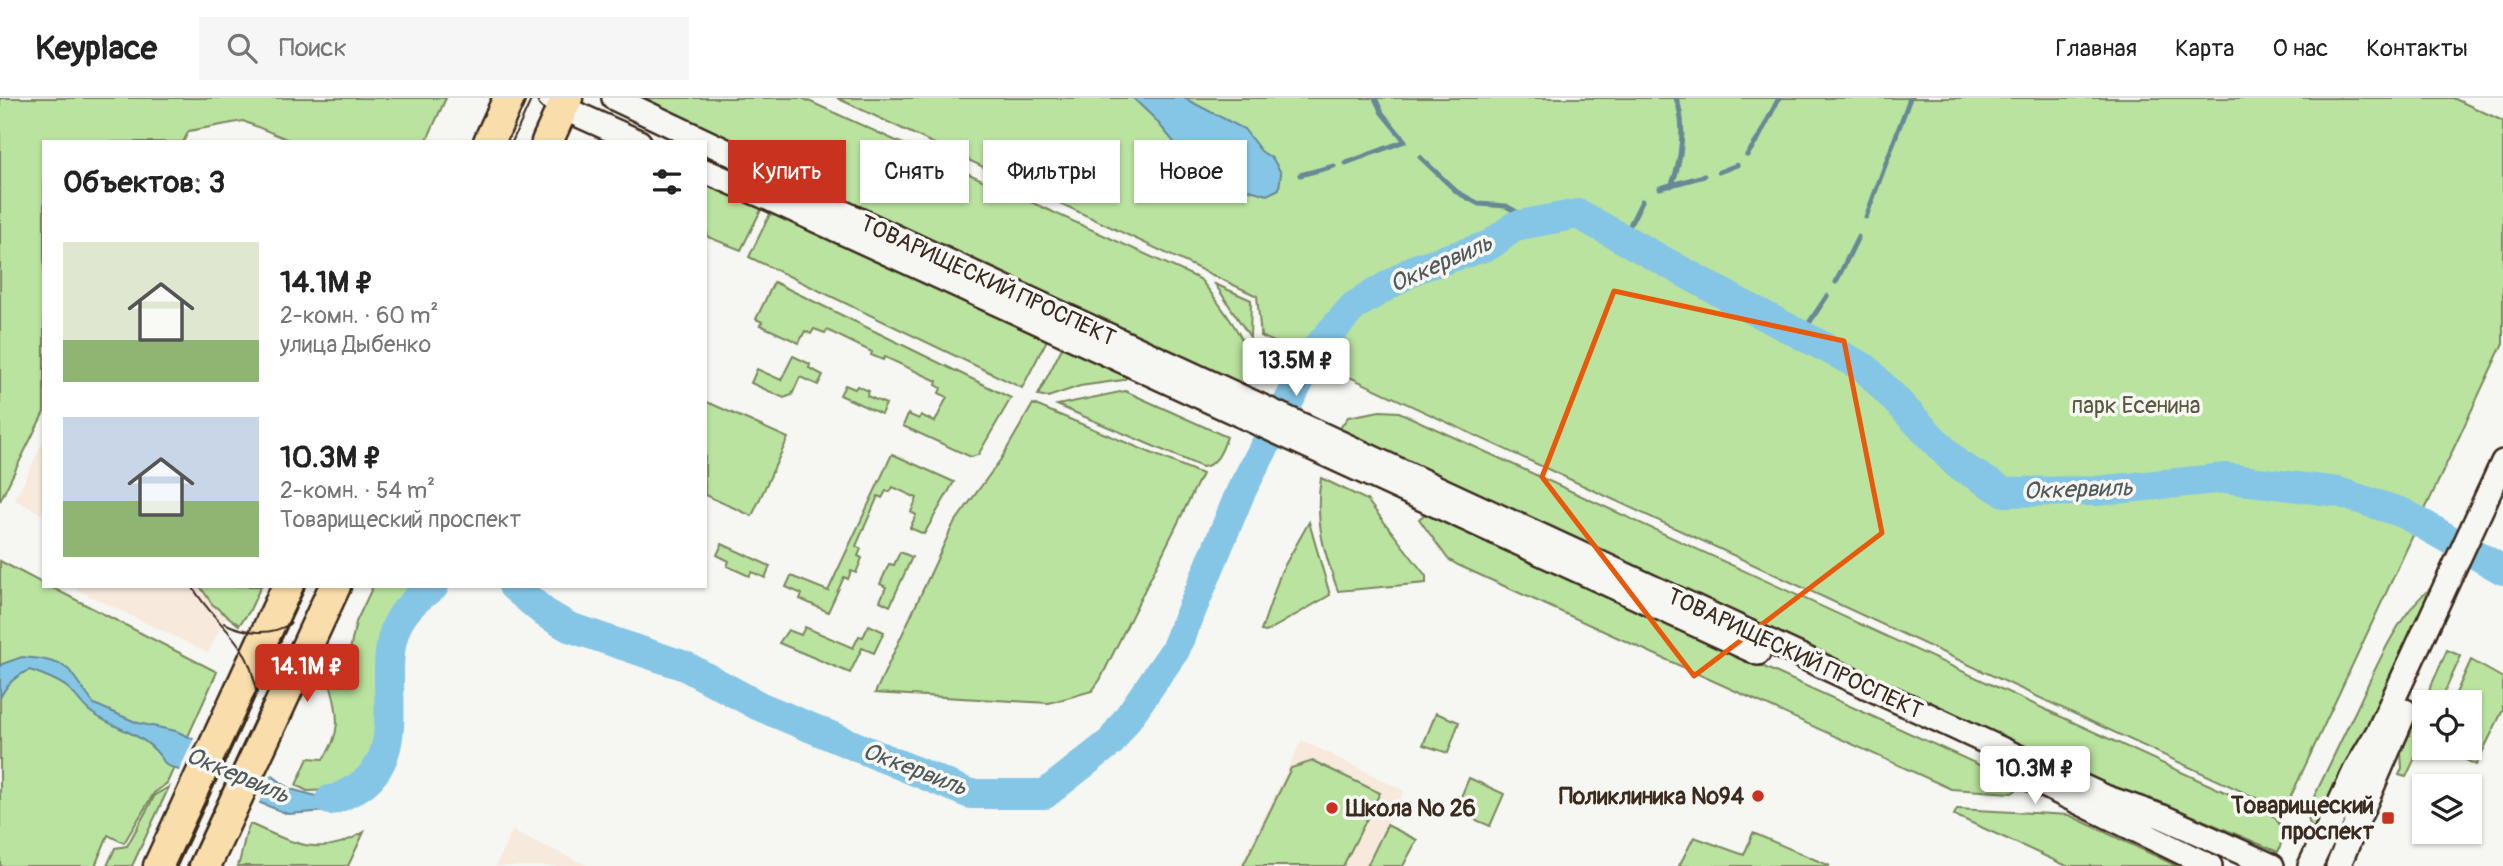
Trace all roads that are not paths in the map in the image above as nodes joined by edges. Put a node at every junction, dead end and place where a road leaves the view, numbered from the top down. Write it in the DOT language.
graph roads {
  1 [pos="509,98"];
  2 [pos="614,98"];
  3 [pos="560,101"];
  4 [pos="490,140"];
  5 [pos="548,140"];
  6 [pos="635,140"];
  7 [pos="703,140"];
  8 [pos="707,142"];
  9 [pos="707,172"];
  10 [pos="1249,410"];
  11 [pos="1316,442"];
  12 [pos="2503,462"];
  13 [pos="2503,498"];
  14 [pos="2484,521"];
  15 [pos="2457,580"];
  16 [pos="287,588"];
  17 [pos="334,588"];
  18 [pos="159,866"];
  19 [pos="205,866"];
  20 [pos="2210,866"];
  21 [pos="2272,866"];
  22 [pos="2310,866"];
  23 [pos="2338,866"];
  1 -- 4 [label="main road"];
  2 -- 7 [label="street, ТОВАРИЩЕСКИЙ ПРОСПЕКТ"];
  3 -- 5 [label="main road"];
  3 -- 6 [label="street"];
  8 -- 10 [label="street, ТОВАРИЩЕСКИЙ ПРОСПЕКТ"];
  9 -- 10 [label="street, ТОВАРИЩЕСКИЙ ПРОСПЕКТ"];
  10 -- 11 [label="street"];
  11 -- 20 [label="street, ТОВАРИЩЕСКИЙ ПРОСПЕКТ"];
  11 -- 21 [label="street, ТОВАРИЩЕСКИЙ ПРОСПЕКТ"];
  12 -- 14 [label="street"];
  13 -- 14 [label="street"];
  14 -- 15 [label="street"];
  15 -- 22 [label="street"];
  15 -- 23 [label="street"];
  16 -- 18 [label="main road"];
  17 -- 19 [label="main road"];
}
